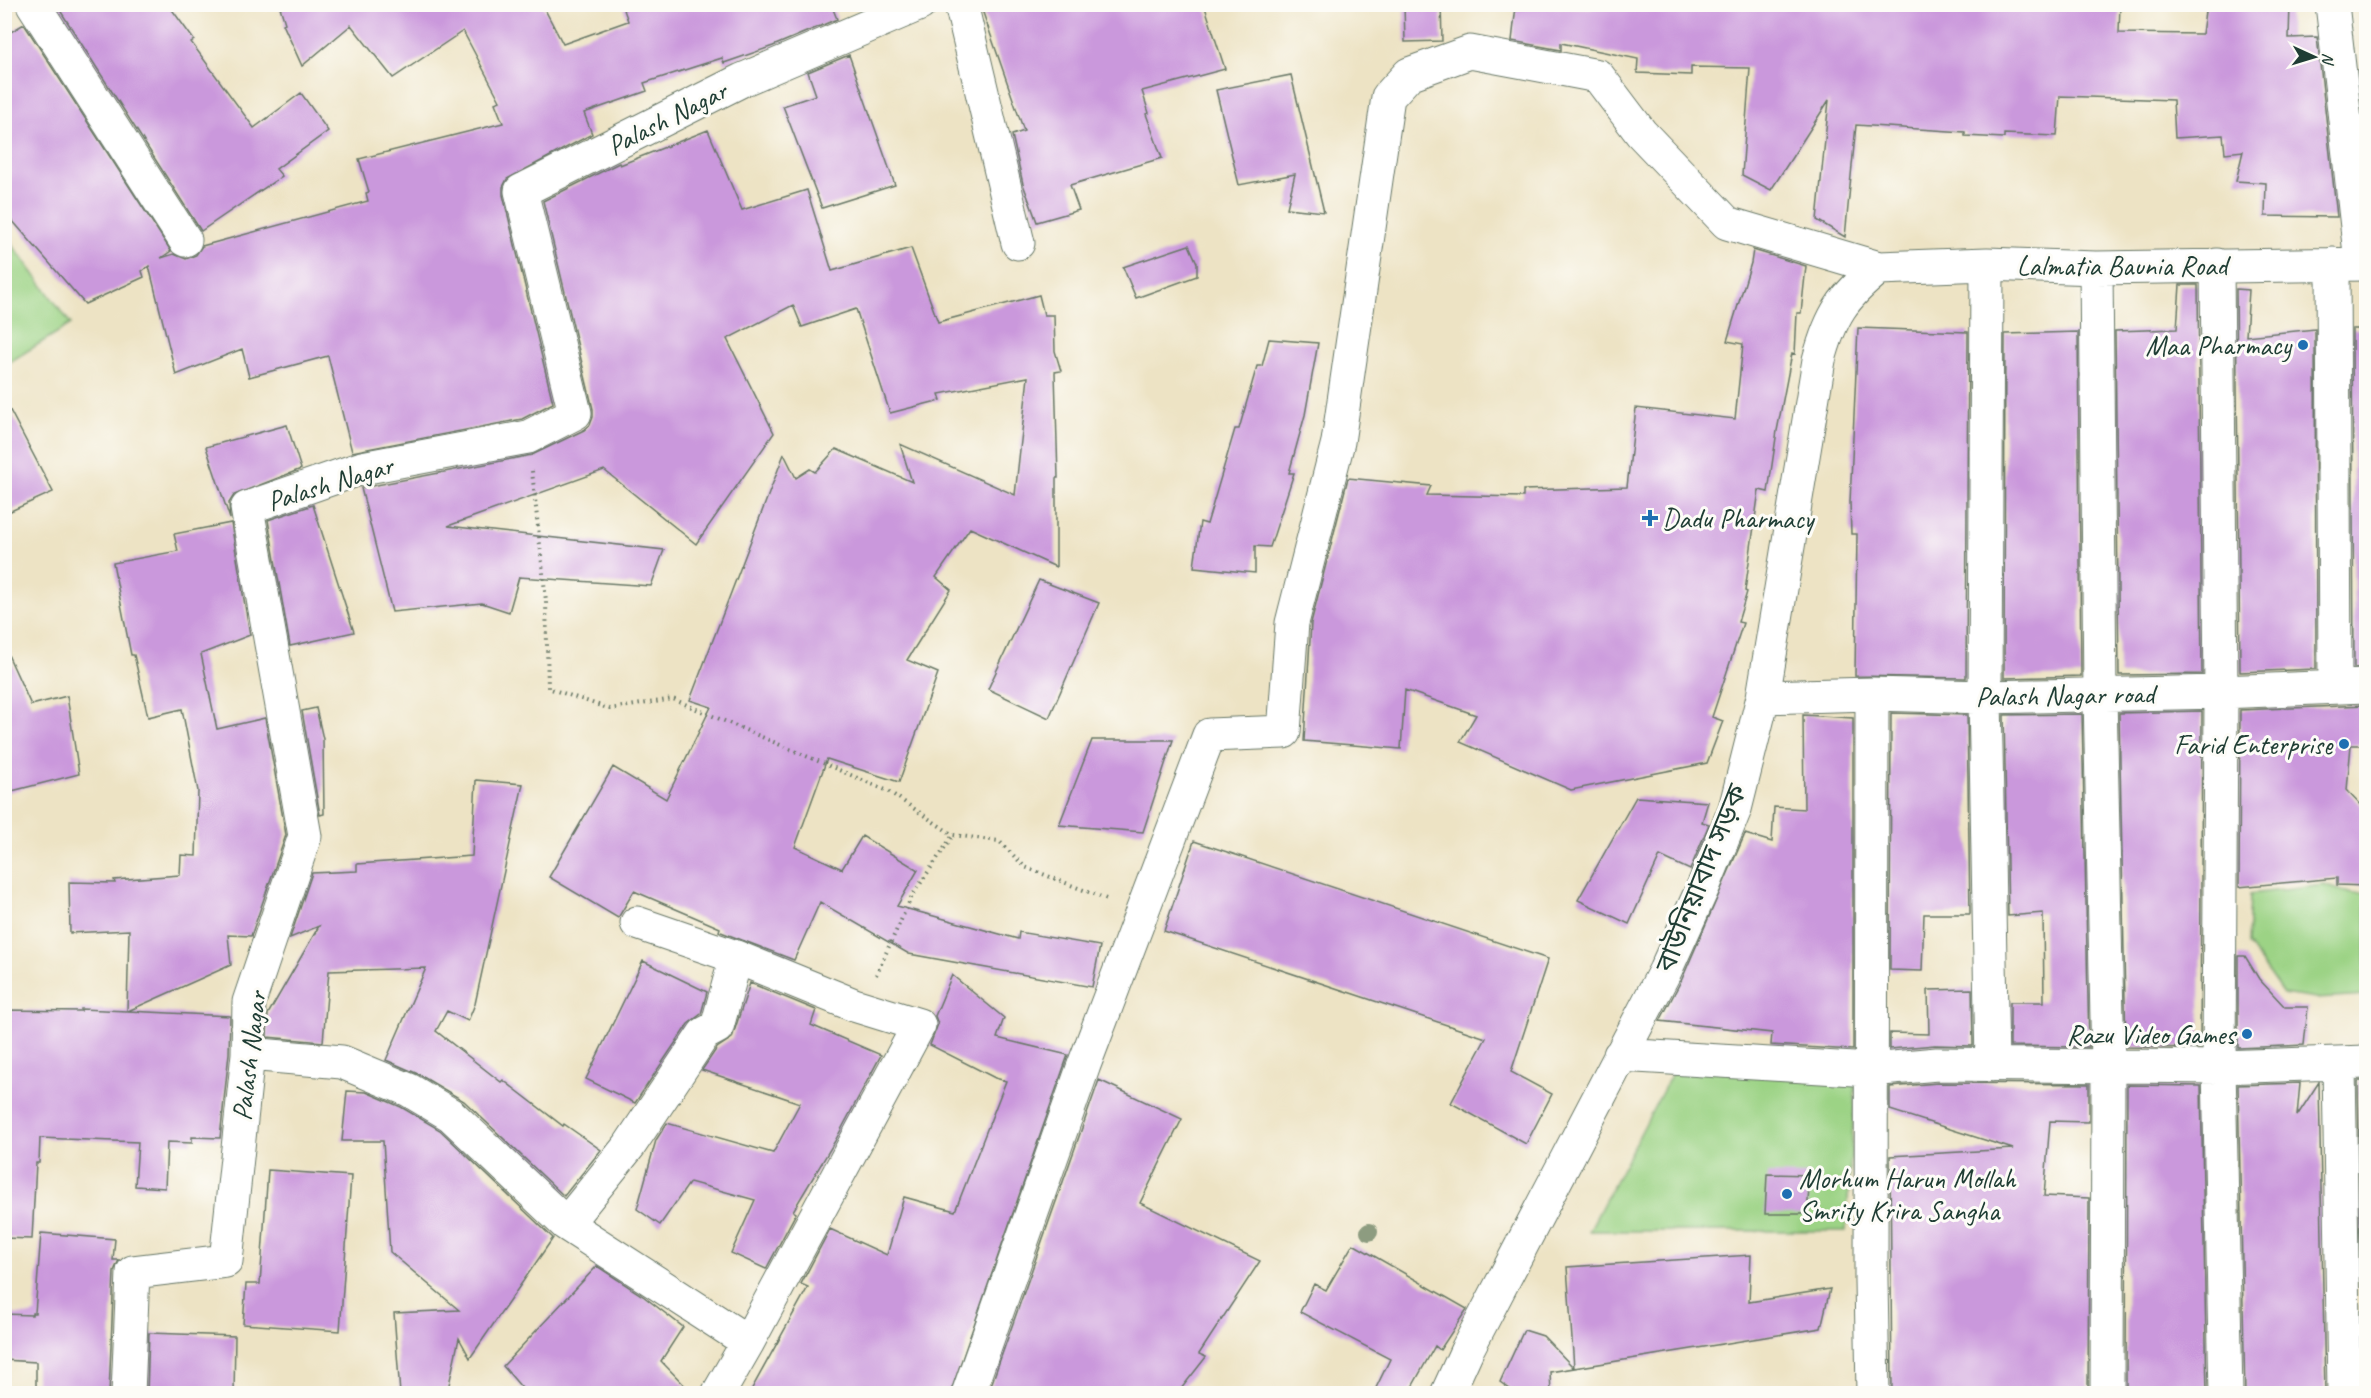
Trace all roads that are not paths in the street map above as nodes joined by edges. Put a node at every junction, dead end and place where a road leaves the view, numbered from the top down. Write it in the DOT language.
graph roads {
  1 [pos="33,4"];
  2 [pos="920,4"];
  3 [pos="961,4"];
  4 [pos="2332,4"];
  5 [pos="185,240"];
  6 [pos="1018,243"];
  7 [pos="2363,254"];
  8 [pos="1987,264"];
  9 [pos="2333,264"];
  10 [pos="2217,265"];
  11 [pos="1879,268"];
  12 [pos="2096,268"];
  13 [pos="2351,686"];
  14 [pos="2221,692"];
  15 [pos="1872,694"];
  16 [pos="2100,695"];
  17 [pos="1762,697"];
  18 [pos="1984,697"];
  19 [pos="637,923"];
  20 [pos="736,957"];
  21 [pos="248,1054"];
  22 [pos="1620,1055"];
  23 [pos="2353,1063"];
  24 [pos="1992,1065"];
  25 [pos="2109,1065"];
  26 [pos="2219,1067"];
  27 [pos="1871,1070"];
  28 [pos="566,1224"];
  29 [pos="748,1342"];
  30 [pos="129,1394"];
  31 [pos="718,1394"];
  32 [pos="968,1394"];
  33 [pos="1447,1394"];
  34 [pos="1874,1394"];
  35 [pos="2107,1394"];
  36 [pos="2226,1394"];
  37 [pos="2344,1394"];
  1 -- 5 [label="street"];
  2 -- 21 [label="street, Palash Nagar"];
  3 -- 6 [label="street"];
  4 -- 7 [label="street"];
  7 -- 9 [label="street, Lalmatia Baunia Road"];
  8 -- 11 [label="street, Lalmatia Baunia Road"];
  8 -- 12 [label="street, Lalmatia Baunia Road"];
  8 -- 18 [label="street"];
  9 -- 10 [label="street, Lalmatia Baunia Road"];
  9 -- 13 [label="street"];
  10 -- 12 [label="street, Lalmatia Baunia Road"];
  10 -- 14 [label="street"];
  11 -- 17 [label="street, বাউনিয়াবাদ সড়ক"];
  11 -- 32 [label="street, Lalmatia Baunia Road"];
  12 -- 16 [label="street"];
  13 -- 14 [label="street, Palash Nagar road"];
  14 -- 16 [label="street, Palash Nagar road"];
  14 -- 26 [label="street"];
  15 -- 17 [label="street, Palash Nagar road"];
  15 -- 18 [label="street, Palash Nagar road"];
  15 -- 27 [label="street"];
  16 -- 18 [label="street, Palash Nagar road"];
  16 -- 25 [label="street"];
  17 -- 22 [label="street, বাউনিয়াবাদ সড়ক"];
  18 -- 24 [label="street"];
  19 -- 20 [label="street"];
  20 -- 28 [label="street"];
  20 -- 29 [label="street"];
  21 -- 28 [label="street"];
  21 -- 30 [label="street, Palash Nagar"];
  22 -- 27 [label="street"];
  22 -- 33 [label="street, বাউনিয়াবাদ সড়ক"];
  23 -- 26 [label="street"];
  23 -- 37 [label="street"];
  24 -- 25 [label="street"];
  24 -- 27 [label="street"];
  25 -- 26 [label="street"];
  25 -- 35 [label="street"];
  26 -- 36 [label="street"];
  27 -- 34 [label="street"];
  28 -- 29 [label="street"];
  29 -- 31 [label="street"];
}
